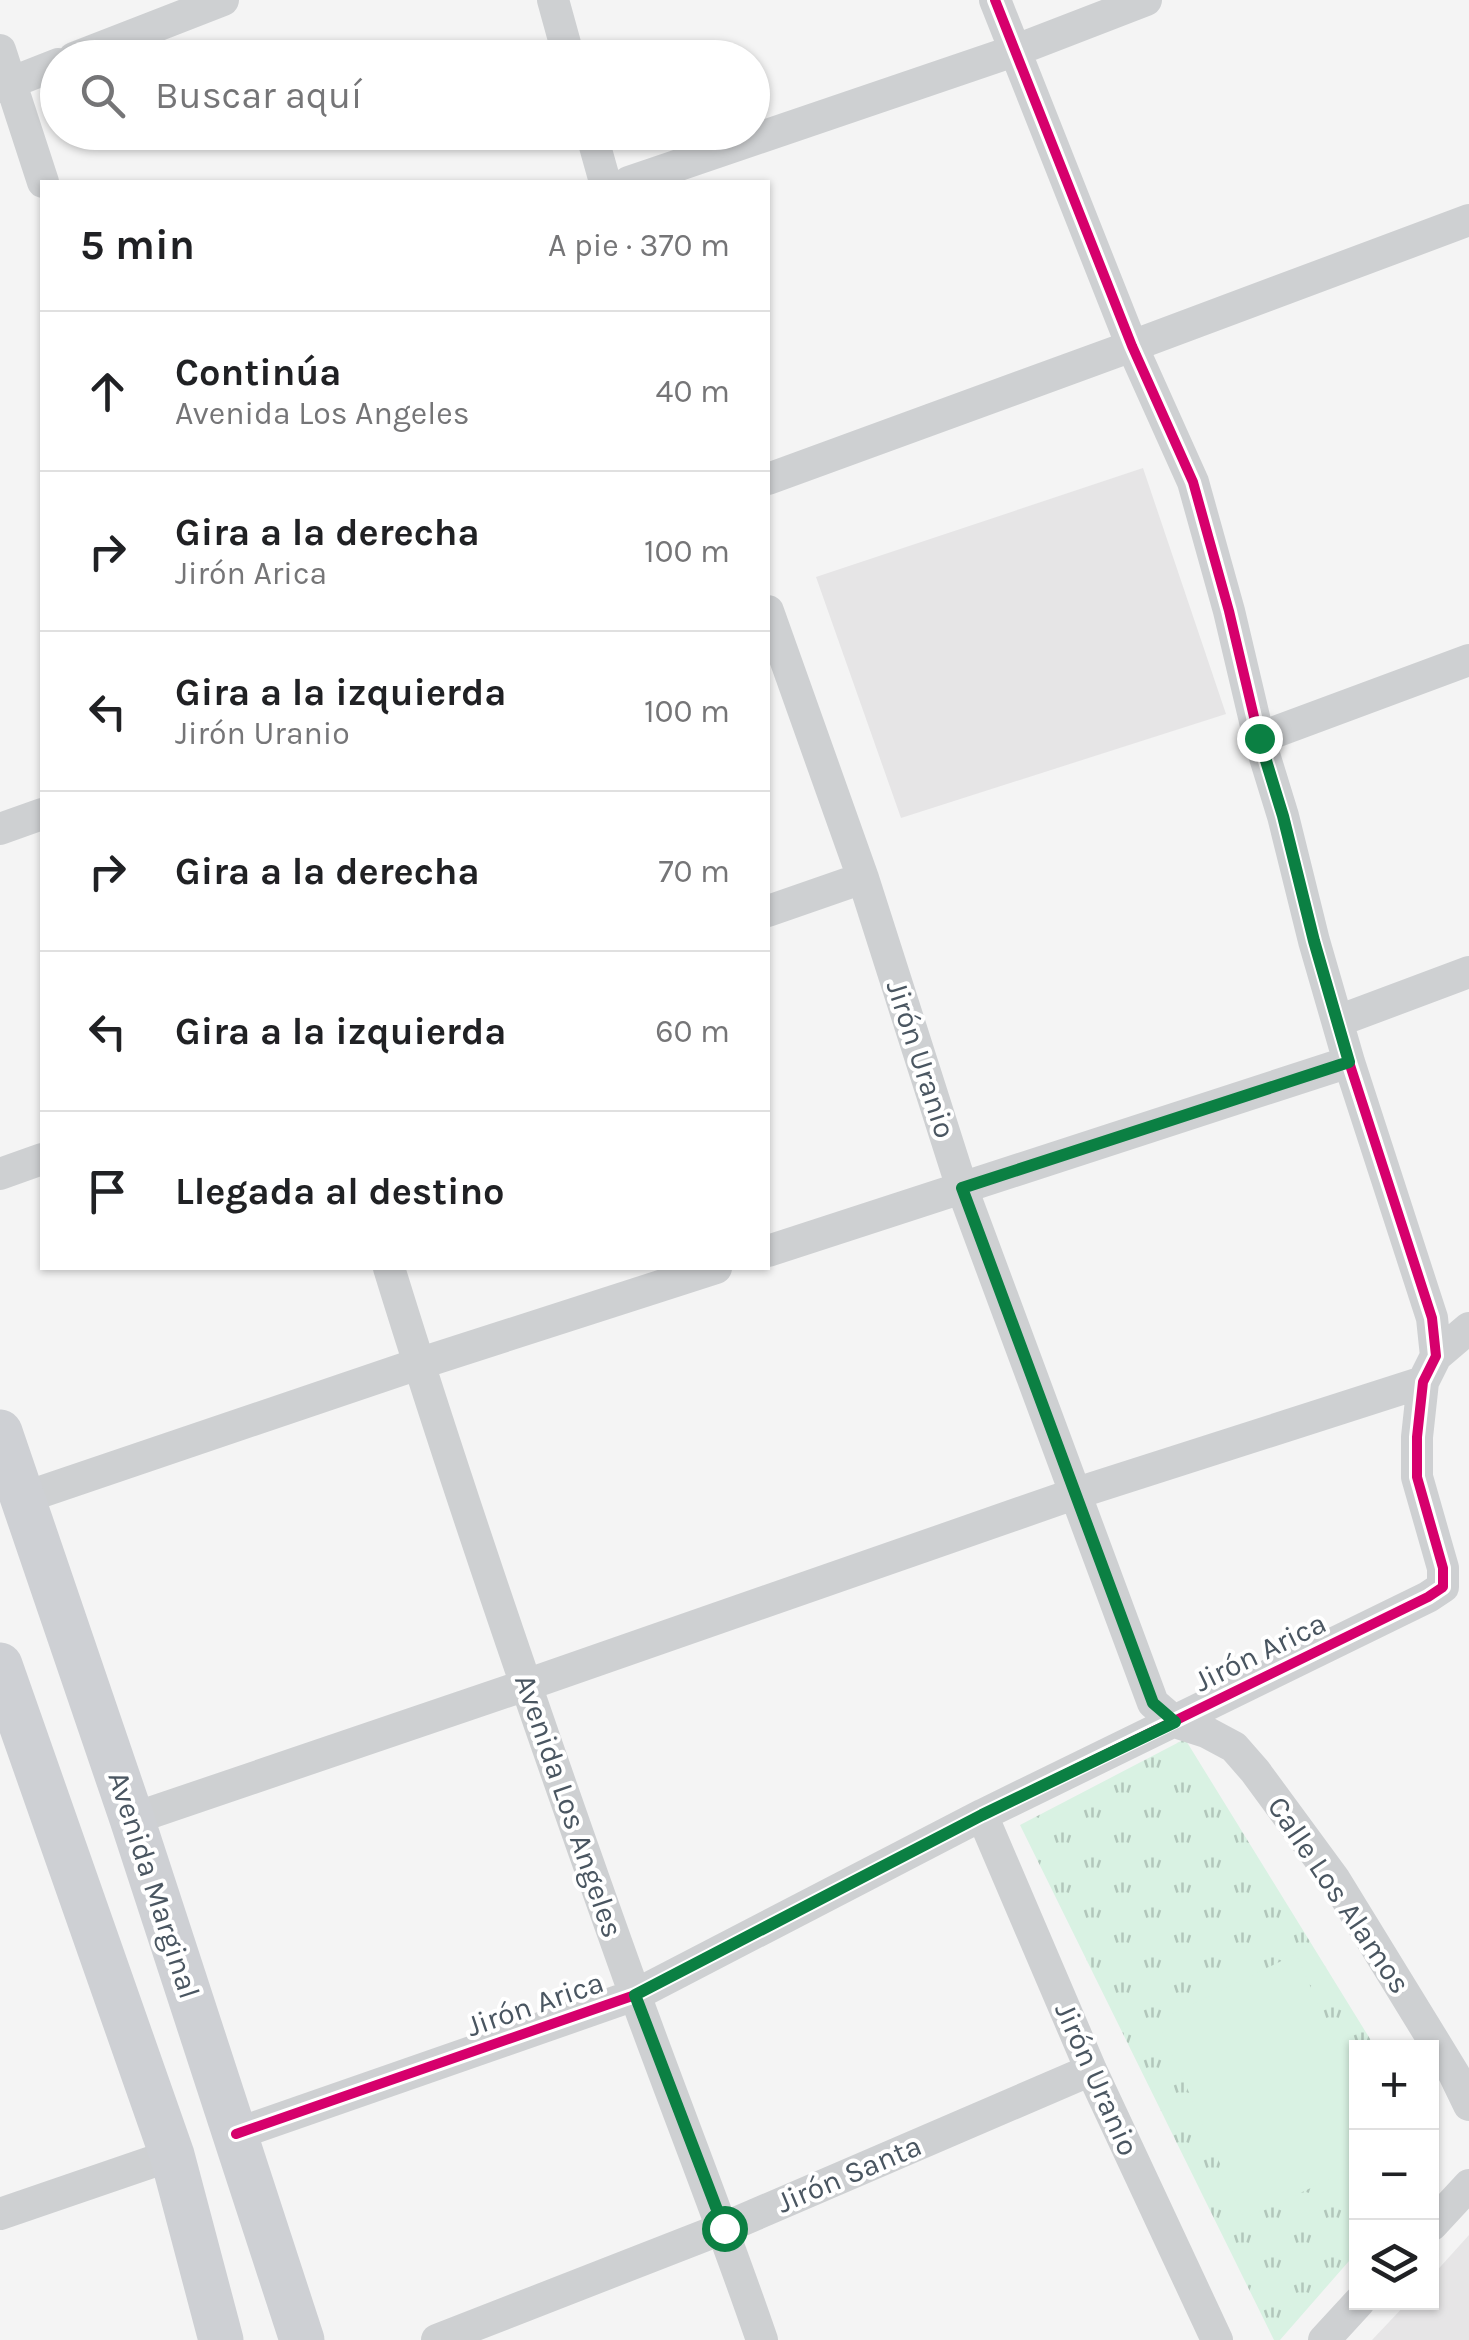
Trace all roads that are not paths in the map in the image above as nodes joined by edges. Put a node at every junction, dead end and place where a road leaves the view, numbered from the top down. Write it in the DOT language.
graph roads {
  1 [pos="223,0"];
  2 [pos="553,0"];
  3 [pos="995,0"];
  4 [pos="1146,0"];
  5 [pos="120,40"];
  6 [pos="564,40"];
  7 [pos="0,50"];
  8 [pos="1014,51"];
  9 [pos="40,71"];
  10 [pos="5,84"];
  11 [pos="770,134"];
  12 [pos="596,150"];
  13 [pos="723,150"];
  14 [pos="42,180"];
  15 [pos="604,180"];
  16 [pos="635,180"];
  17 [pos="1469,220"];
  18 [pos="1132,346"];
  19 [pos="770,478"];
  20 [pos="770,617"];
  21 [pos="1469,660"];
  22 [pos="1259,738"];
  23 [pos="40,815"];
  24 [pos="0,829"];
  25 [pos="863,878"];
  26 [pos="770,910"];
  27 [pos="1469,972"];
  28 [pos="1338,1021"];
  29 [pos="1349,1062"];
  30 [pos="40,1160"];
  31 [pos="0,1174"];
  32 [pos="962,1188"];
  33 [pos="770,1250"];
  34 [pos="390,1270"];
  35 [pos="710,1270"];
  36 [pos="1469,1328"];
  37 [pos="418,1364"];
  38 [pos="1429,1369"];
  39 [pos="0,1432"];
  40 [pos="1077,1494"];
  41 [pos="23,1498"];
  42 [pos="1447,1581"];
  43 [pos="0,1665"];
  44 [pos="526,1686"];
  45 [pos="1175,1722"];
  46 [pos="982,1815"];
  47 [pos="132,1819"];
  48 [pos="635,1995"];
  49 [pos="1092,2070"];
  50 [pos="1469,2104"];
  51 [pos="236,2134"];
  52 [pos="172,2154"];
  53 [pos="1469,2184"];
  54 [pos="0,2214"];
  55 [pos="1437,2220"];
  56 [pos="724,2228"];
  57 [pos="1352,2310"];
  58 [pos="221,2340"];
  59 [pos="302,2340"];
  60 [pos="437,2340"];
  61 [pos="762,2340"];
  62 [pos="1217,2340"];
  63 [pos="1324,2340"];
  1 -- 5 [label="street"];
  2 -- 6 [label="street"];
  3 -- 8 [label="street"];
  4 -- 8 [label="street"];
  7 -- 10 [label="street"];
  8 -- 11 [label="street"];
  8 -- 18 [label="street"];
  9 -- 10 [label="street"];
  10 -- 14 [label="street"];
  12 -- 15 [label="street"];
  13 -- 16 [label="street"];
  17 -- 18 [label="street"];
  18 -- 19 [label="street"];
  18 -- 22 [label="street"];
  20 -- 25 [label="street, Jirón Uranio"];
  21 -- 22 [label="street"];
  22 -- 28 [label="street"];
  23 -- 24 [label="street"];
  25 -- 26 [label="street"];
  25 -- 32 [label="street, Jirón Uranio"];
  27 -- 28 [label="street"];
  28 -- 29 [label="street"];
  29 -- 32 [label="street"];
  29 -- 38 [label="street"];
  30 -- 31 [label="street"];
  32 -- 33 [label="street"];
  32 -- 40 [label="street, Jirón Uranio"];
  34 -- 37 [label="street, Avenida Los Angeles"];
  35 -- 37 [label="street"];
  36 -- 38 [label="street"];
  37 -- 41 [label="street"];
  37 -- 44 [label="street, Avenida Los Angeles"];
  38 -- 40 [label="street"];
  38 -- 42 [label="street"];
  39 -- 41 [label="main road, Avenida Marginal"];
  40 -- 44 [label="street"];
  40 -- 45 [label="street, Jirón Uranio"];
  41 -- 47 [label="main road, Avenida Marginal"];
  42 -- 45 [label="street, Jirón Arica"];
  43 -- 52 [label="main road"];
  44 -- 47 [label="street"];
  44 -- 48 [label="street, Avenida Los Angeles"];
  45 -- 46 [label="street, Jirón Arica"];
  45 -- 50 [label="street, Calle Los Alamos"];
  46 -- 48 [label="street, Jirón Arica"];
  46 -- 49 [label="street, Jirón Uranio"];
  47 -- 51 [label="main road, Avenida Marginal"];
  48 -- 51 [label="street, Jirón Arica"];
  48 -- 56 [label="street, Avenida Los Angeles"];
  49 -- 56 [label="street, Jirón Santa"];
  49 -- 62 [label="street, Jirón Uranio"];
  51 -- 59 [label="main road, Avenida Marginal"];
  52 -- 54 [label="street"];
  52 -- 58 [label="main road"];
  53 -- 55 [label="street"];
  56 -- 60 [label="street, Jirón Santa"];
  56 -- 61 [label="street, Avenida Los Angeles"];
  57 -- 63 [label="street"];
}
